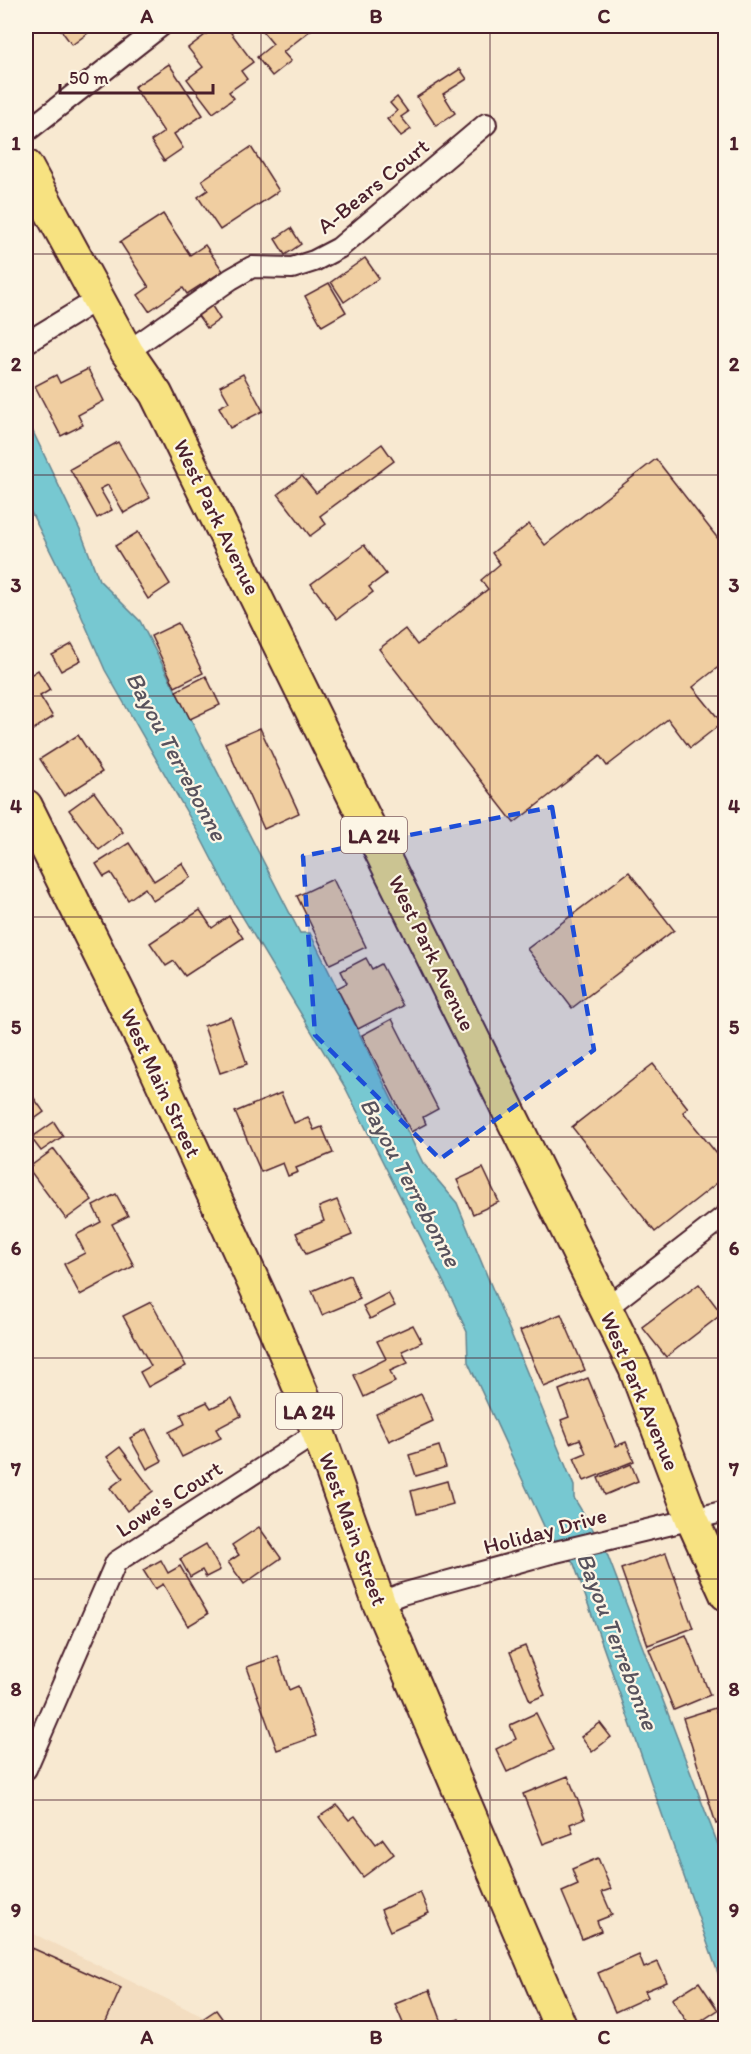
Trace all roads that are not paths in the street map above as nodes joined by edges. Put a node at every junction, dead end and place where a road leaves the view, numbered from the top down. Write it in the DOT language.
graph roads {
  1 [pos="161,26"];
  2 [pos="486,124"];
  3 [pos="26,132"];
  4 [pos="26,166"];
  5 [pos="98,299"];
  6 [pos="26,343"];
  7 [pos="127,352"];
  8 [pos="26,806"];
  9 [pos="726,1215"];
  10 [pos="606,1308"];
  11 [pos="318,1432"];
  12 [pos="726,1511"];
  13 [pos="692,1519"];
  14 [pos="726,1594"];
  15 [pos="379,1603"];
  16 [pos="26,1769"];
  17 [pos="561,2028"];
  1 -- 3 [label="street"];
  2 -- 7 [label="street, A-Bears Court"];
  4 -- 5 [label="main road, West Park Avenue / LA 24"];
  5 -- 6 [label="street"];
  5 -- 7 [label="main road, West Park Avenue / LA 24"];
  7 -- 10 [label="main road, West Park Avenue / LA 24"];
  8 -- 11 [label="main road, West Main Street / LA 24"];
  9 -- 10 [label="street"];
  10 -- 13 [label="main road, West Park Avenue / LA 24"];
  11 -- 15 [label="main road, West Main Street / LA 24"];
  11 -- 16 [label="street, Lowe's Court"];
  12 -- 13 [label="street, Holiday Drive"];
  13 -- 14 [label="main road, West Park Avenue / LA 24"];
  13 -- 15 [label="street, Holiday Drive"];
  15 -- 17 [label="main road, West Main Street / LA 24"];
}
